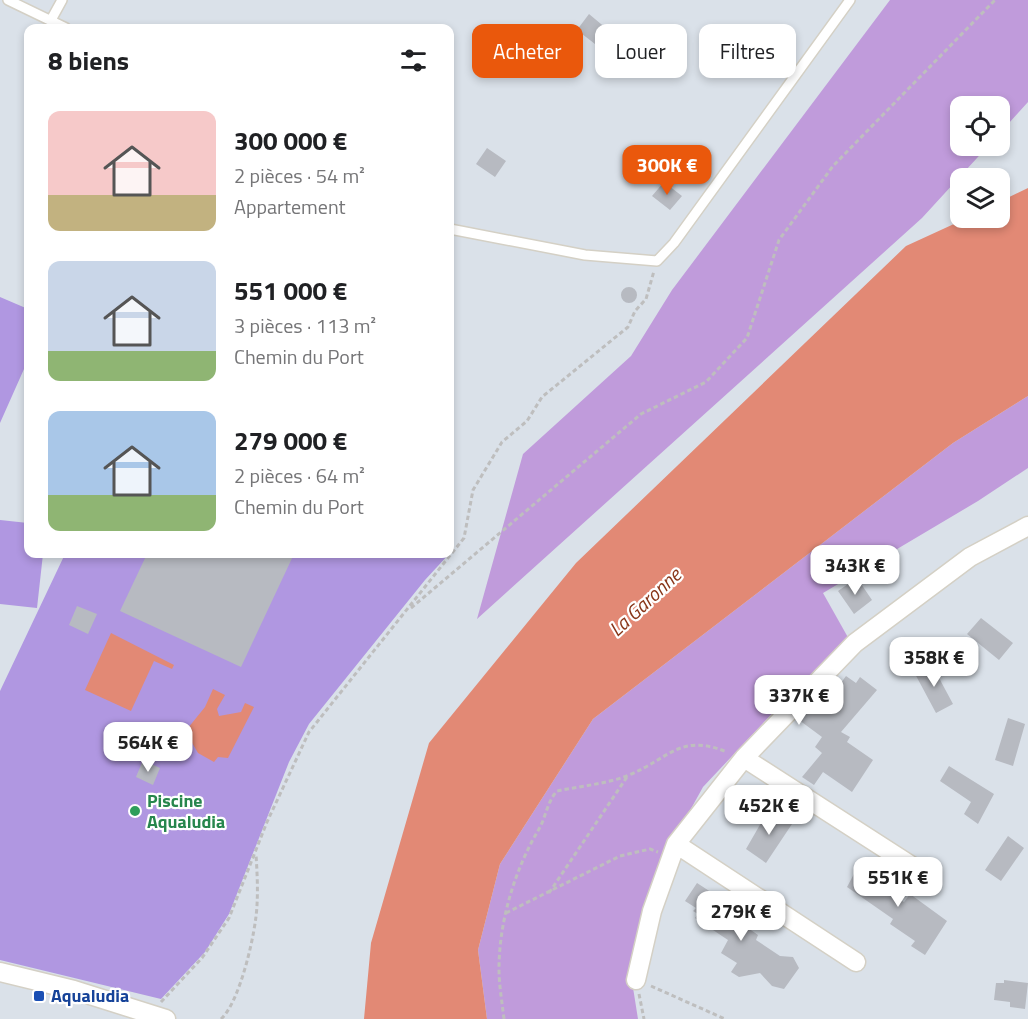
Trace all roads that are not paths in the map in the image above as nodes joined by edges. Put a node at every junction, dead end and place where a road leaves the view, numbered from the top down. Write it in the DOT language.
graph roads {
  1 [pos="8,0"];
  2 [pos="62,0"];
  3 [pos="850,0"];
  4 [pos="51,20"];
  5 [pos="58,24"];
  6 [pos="454,230"];
  7 [pos="1028,526"];
  8 [pos="744,758"];
  9 [pos="673,851"];
  10 [pos="915,868"];
  11 [pos="856,962"];
  12 [pos="0,972"];
  13 [pos="636,980"];
  14 [pos="161,1017"];
  1 -- 4 [label="lane"];
  2 -- 4 [label="lane"];
  3 -- 6 [label="lane"];
  4 -- 5 [label="lane"];
  7 -- 8 [label="street"];
  8 -- 9 [label="street"];
  8 -- 10 [label="street"];
  9 -- 11 [label="street"];
  9 -- 13 [label="street"];
  12 -- 14 [label="street"];
}
